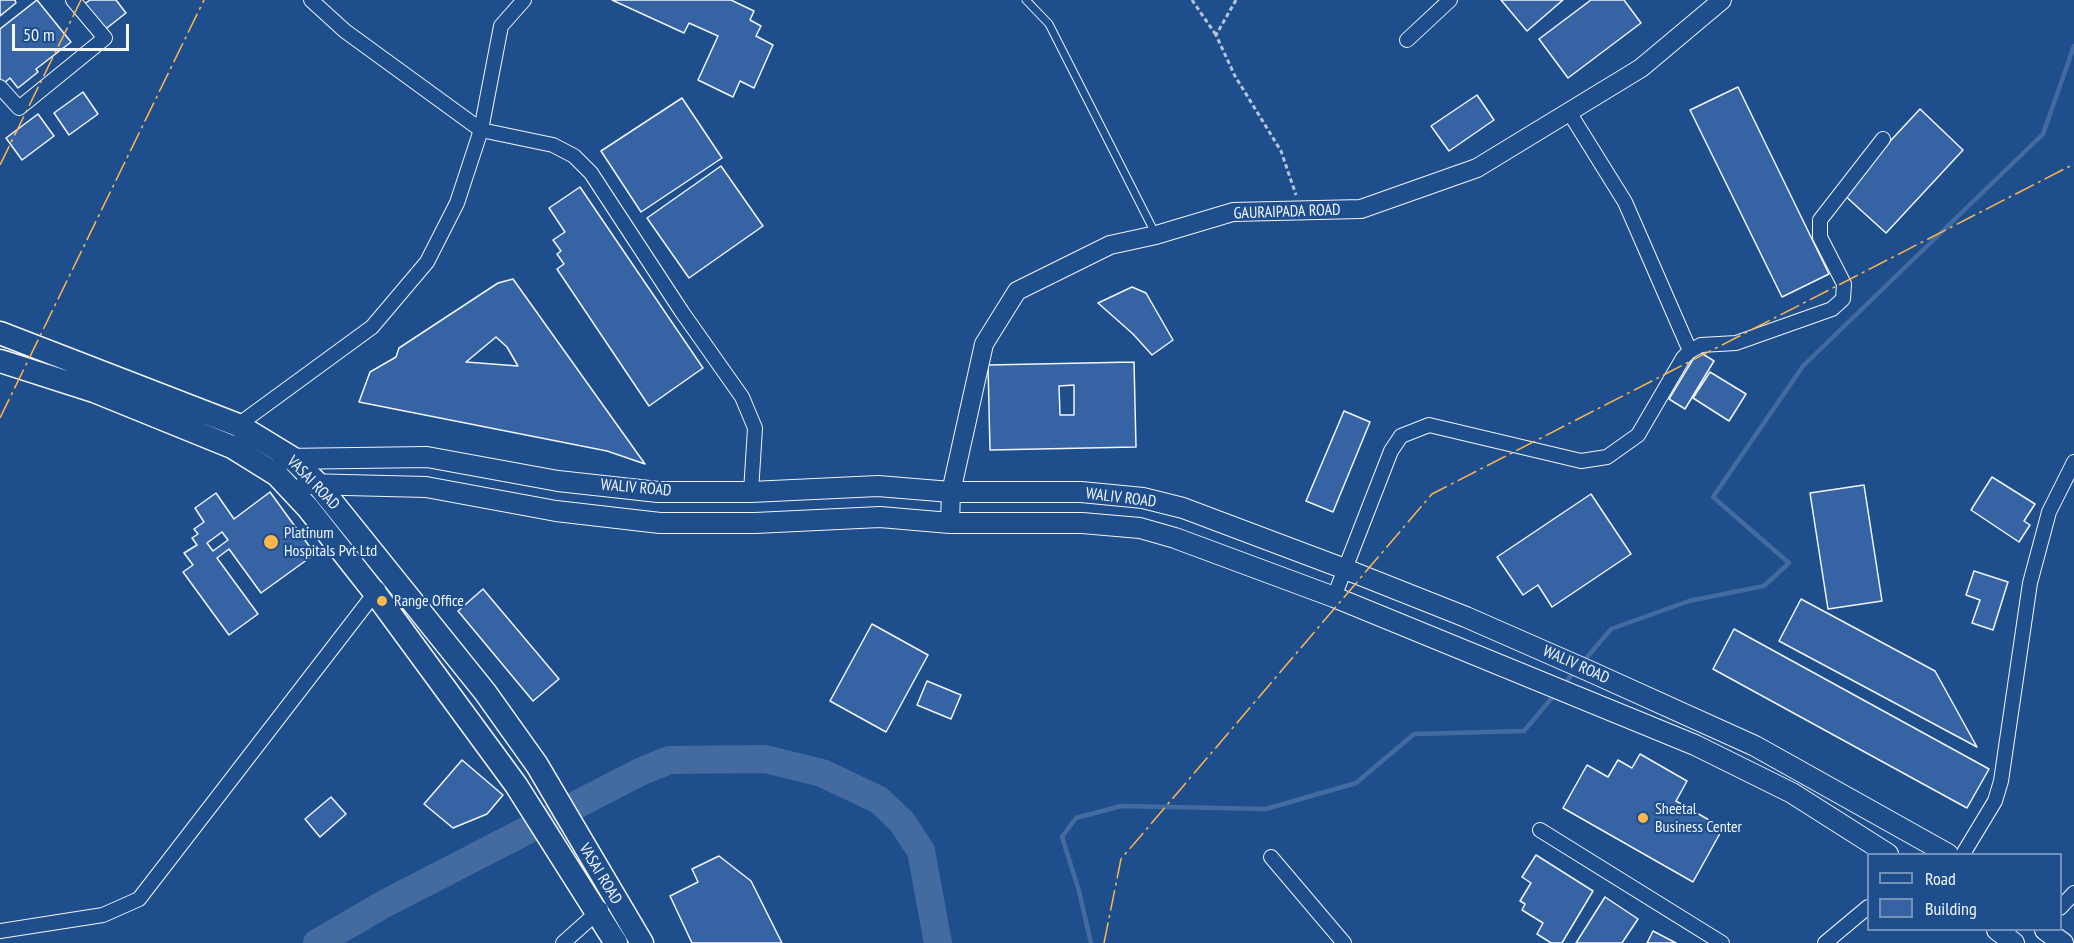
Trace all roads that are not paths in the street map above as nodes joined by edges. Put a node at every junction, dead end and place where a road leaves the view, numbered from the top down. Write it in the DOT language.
graph roads {
  1 [pos="73,0"];
  2 [pos="311,0"];
  3 [pos="524,0"];
  4 [pos="1026,0"];
  5 [pos="1450,0"];
  6 [pos="1722,0"];
  7 [pos="1407,40"];
  8 [pos="0,87"];
  9 [pos="1569,112"];
  10 [pos="481,130"];
  11 [pos="1883,139"];
  12 [pos="1156,235"];
  13 [pos="0,333"];
  14 [pos="1690,351"];
  15 [pos="0,361"];
  16 [pos="238,425"];
  17 [pos="292,458"];
  18 [pos="257,461"];
  19 [pos="2074,462"];
  20 [pos="316,482"];
  21 [pos="288,486"];
  22 [pos="751,492"];
  23 [pos="951,492"];
  24 [pos="950,523"];
  25 [pos="1345,569"];
  26 [pos="390,573"];
  27 [pos="375,593"];
  28 [pos="1334,597"];
  29 [pos="1540,830"];
  30 [pos="1936,852"];
  31 [pos="1885,853"];
  32 [pos="1964,853"];
  33 [pos="1271,857"];
  34 [pos="2074,893"];
  35 [pos="601,898"];
  36 [pos="2062,907"];
  37 [pos="1867,909"];
  38 [pos="0,931"];
  39 [pos="1998,931"];
  40 [pos="2046,931"];
  41 [pos="563,943"];
  42 [pos="616,943"];
  43 [pos="642,943"];
  44 [pos="1344,943"];
  45 [pos="1722,943"];
  46 [pos="1825,943"];
  47 [pos="2014,943"];
  48 [pos="2063,943"];
  1 -- 8 [label="street"];
  2 -- 10 [label="street"];
  3 -- 10 [label="street"];
  4 -- 12 [label="lane"];
  5 -- 7 [label="street"];
  6 -- 9 [label="street, GAURAIPADA ROAD"];
  9 -- 12 [label="street, GAURAIPADA ROAD"];
  9 -- 14 [label="street"];
  10 -- 16 [label="street"];
  10 -- 22 [label="street"];
  11 -- 14 [label="street"];
  12 -- 23 [label="street, GAURAIPADA ROAD"];
  13 -- 16 [label="main road, VASAI ROAD"];
  14 -- 25 [label="street"];
  15 -- 18 [label="main road, VASAI ROAD"];
  16 -- 17 [label="main road, VASAI ROAD"];
  17 -- 18 [label="main road, WALIV ROAD"];
  17 -- 20 [label="main road, VASAI ROAD"];
  17 -- 22 [label="main road, WALIV ROAD"];
  18 -- 21 [label="main road, VASAI ROAD"];
  19 -- 32 [label="street"];
  20 -- 21 [label="main road, WALIV ROAD"];
  20 -- 24 [label="main road, WALIV ROAD"];
  20 -- 26 [label="main road, VASAI ROAD"];
  21 -- 27 [label="main road, VASAI ROAD"];
  22 -- 23 [label="main road, WALIV ROAD"];
  23 -- 24 [label="street, GAURAIPADA ROAD"];
  23 -- 25 [label="main road, WALIV ROAD"];
  24 -- 28 [label="main road, WALIV ROAD"];
  25 -- 28 [label="street"];
  25 -- 30 [label="main road, WALIV ROAD"];
  26 -- 27 [label="street"];
  26 -- 35 [label="main road, VASAI ROAD"];
  27 -- 35 [label="main road, VASAI ROAD"];
  27 -- 38 [label="street"];
  28 -- 31 [label="main road, WALIV ROAD"];
  29 -- 45 [label="street"];
  33 -- 44 [label="street"];
  34 -- 36 [label="street"];
  35 -- 41 [label="street"];
  35 -- 42 [label="main road, VASAI ROAD"];
  35 -- 43 [label="main road, VASAI ROAD"];
  37 -- 46 [label="street"];
  39 -- 47 [label="main road"];
  40 -- 48 [label="main road"];
}
